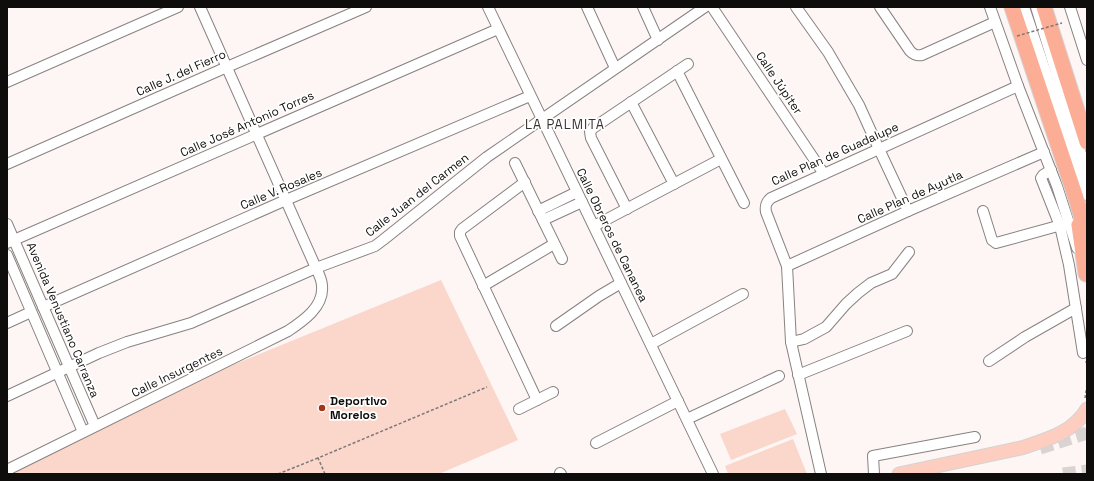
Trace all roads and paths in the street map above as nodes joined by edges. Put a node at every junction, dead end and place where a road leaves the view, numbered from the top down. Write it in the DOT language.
graph roads {
  1 [pos="178,7"];
  2 [pos="200,7"];
  3 [pos="366,7"];
  4 [pos="488,7"];
  5 [pos="587,7"];
  6 [pos="643,7"];
  7 [pos="705,7"];
  8 [pos="712,7"];
  9 [pos="796,7"];
  10 [pos="880,7"];
  11 [pos="990,7"];
  12 [pos="1012,7"];
  13 [pos="1024,7"];
  14 [pos="1036,7"];
  15 [pos="1044,7"];
  16 [pos="1070,7"];
  17 [pos="995,22"];
  18 [pos="1062,24"];
  19 [pos="498,29"];
  20 [pos="1017,36"];
  21 [pos="658,40"];
  22 [pos="1083,40"];
  23 [pos="1087,60"];
  24 [pos="688,64"];
  25 [pos="227,67"];
  26 [pos="615,68"];
  27 [pos="677,71"];
  28 [pos="7,82"];
  29 [pos="1018,86"];
  30 [pos="530,96"];
  31 [pos="631,102"];
  32 [pos="542,119"];
  33 [pos="257,134"];
  34 [pos="1087,142"];
  35 [pos="879,149"];
  36 [pos="1044,152"];
  37 [pos="721,159"];
  38 [pos="515,163"];
  39 [pos="7,164"];
  40 [pos="1087,173"];
  41 [pos="824,174"];
  42 [pos="525,182"];
  43 [pos="674,184"];
  44 [pos="577,192"];
  45 [pos="1081,197"];
  46 [pos="286,200"];
  47 [pos="582,202"];
  48 [pos="744,203"];
  49 [pos="627,208"];
  50 [pos="908,211"];
  51 [pos="983,211"];
  52 [pos="540,215"];
  53 [pos="7,224"];
  54 [pos="1064,224"];
  55 [pos="594,226"];
  56 [pos="1087,236"];
  57 [pos="10,242"];
  58 [pos="554,244"];
  59 [pos="909,252"];
  60 [pos="7,255"];
  61 [pos="562,259"];
  62 [pos="787,266"];
  63 [pos="316,268"];
  64 [pos="1086,278"];
  65 [pos="621,283"];
  66 [pos="483,286"];
  67 [pos="743,294"];
  68 [pos="43,307"];
  69 [pos="1076,308"];
  70 [pos="31,312"];
  71 [pos="7,323"];
  72 [pos="556,326"];
  73 [pos="907,331"];
  74 [pos="791,342"];
  75 [pos="651,344"];
  76 [pos="1083,352"];
  77 [pos="989,361"];
  78 [pos="69,367"];
  79 [pos="58,372"];
  80 [pos="798,375"];
  81 [pos="779,376"];
  82 [pos="1087,386"];
  83 [pos="487,387"];
  84 [pos="553,392"];
  85 [pos="7,396"];
  86 [pos="537,400"];
  87 [pos="1087,400"];
  88 [pos="678,401"];
  89 [pos="519,409"];
  90 [pos="1087,409"];
  91 [pos="687,419"];
  92 [pos="95,426"];
  93 [pos="83,432"];
  94 [pos="975,437"];
  95 [pos="596,443"];
  96 [pos="1040,448"];
  97 [pos="318,458"];
  98 [pos="7,470"];
  99 [pos="278,474"];
  100 [pos="325,474"];
  101 [pos="713,474"];
  102 [pos="822,474"];
  103 [pos="874,474"];
  104 [pos="899,474"];
  105 [pos="930,474"];
  1 -- 28 [label="street"];
  2 -- 25 [label="street, Calle Insurgentes"];
  3 -- 25 [label="street, Calle J. del Fierro"];
  4 -- 19 [label="street, Calle Obreros de Cananea"];
  5 -- 26 [label="street"];
  6 -- 21 [label="street"];
  7 -- 21 [label="street, Calle Juan del Carmen"];
  8 -- 41 [label="street, Calle Júpiter"];
  9 -- 35 [label="street"];
  10 -- 17 [label="street"];
  11 -- 17 [label="street"];
  12 -- 45 [label="highway"];
  13 -- 45 [label="street"];
  14 -- 40 [label="street"];
  15 -- 34 [label="highway"];
  16 -- 22 [label="street"];
  17 -- 29 [label="street"];
  18 -- 20 [label="path, bridge"];
  19 -- 30 [label="street, Calle Obreros de Cananea"];
  19 -- 33 [label="street, Calle José Antonio Torres"];
  21 -- 26 [label="street, Calle Juan del Carmen"];
  22 -- 23 [label="street"];
  24 -- 27 [label="street"];
  25 -- 33 [label="street, Calle Insurgentes"];
  25 -- 39 [label="street, Calle J. del Fierro"];
  26 -- 32 [label="street, Calle Juan del Carmen"];
  27 -- 31 [label="street"];
  27 -- 37 [label="street"];
  29 -- 35 [label="street, Calle Plan de Guadalupe"];
  29 -- 36 [label="street"];
  30 -- 32 [label="street, Calle Obreros de Cananea"];
  30 -- 46 [label="street, Calle V. Rosales"];
  31 -- 43 [label="street"];
  31 -- 49 [label="street"];
  32 -- 44 [label="street, Calle Obreros de Cananea"];
  32 -- 63 [label="street, Calle Juan del Carmen"];
  33 -- 46 [label="street, Calle Insurgentes"];
  33 -- 57 [label="street, Calle José Antonio Torres"];
  35 -- 41 [label="street, Calle Plan de Guadalupe"];
  35 -- 50 [label="street"];
  36 -- 50 [label="street, Calle Plan de Ayutla"];
  36 -- 54 [label="street"];
  37 -- 43 [label="street"];
  37 -- 48 [label="street"];
  38 -- 42 [label="street"];
  41 -- 62 [label="street, Calle Plan de Guadalupe"];
  42 -- 52 [label="street"];
  42 -- 66 [label="street"];
  43 -- 49 [label="street"];
  44 -- 47 [label="street, Calle Obreros de Cananea"];
  44 -- 52 [label="street"];
  45 -- 56 [label="highway"];
  45 -- 64 [label="highway"];
  46 -- 63 [label="street, Calle Insurgentes"];
  46 -- 68 [label="street, Calle V. Rosales"];
  47 -- 52 [label="street"];
  47 -- 55 [label="street, Calle Obreros de Cananea"];
  49 -- 55 [label="street"];
  50 -- 62 [label="street, Calle Plan de Ayutla"];
  51 -- 54 [label="street"];
  52 -- 58 [label="street"];
  53 -- 57 [label="street, Avenida Venustiano Carranza"];
  54 -- 64 [label="street"];
  54 -- 69 [label="street"];
  55 -- 65 [label="street, Calle Obreros de Cananea"];
  57 -- 68 [label="street, Avenida Venustiano Carranza"];
  58 -- 61 [label="street"];
  58 -- 66 [label="street"];
  59 -- 74 [label="street"];
  60 -- 70 [label="street, Avenida Venustiano Carranza"];
  62 -- 74 [label="street, Calle Plan de Guadalupe"];
  63 -- 78 [label="street, Calle Juan del Carmen"];
  63 -- 92 [label="street, Calle Insurgentes"];
  65 -- 72 [label="street"];
  65 -- 75 [label="street, Calle Obreros de Cananea"];
  66 -- 86 [label="street"];
  67 -- 75 [label="street"];
  68 -- 78 [label="street, Avenida Venustiano Carranza"];
  69 -- 76 [label="street"];
  69 -- 77 [label="street"];
  70 -- 71 [label="street"];
  70 -- 79 [label="street, Avenida Venustiano Carranza"];
  73 -- 80 [label="street"];
  74 -- 80 [label="street, Calle Plan de Guadalupe"];
  75 -- 88 [label="street, Calle Obreros de Cananea"];
  78 -- 79 [label="street, Calle Juan del Carmen"];
  78 -- 92 [label="street, Avenida Venustiano Carranza"];
  79 -- 85 [label="street, Calle Juan del Carmen"];
  79 -- 93 [label="street, Avenida Venustiano Carranza"];
  80 -- 102 [label="street, Calle Plan de Guadalupe"];
  81 -- 91 [label="street"];
  82 -- 87 [label="path"];
  83 -- 97 [label="path"];
  84 -- 86 [label="street"];
  86 -- 89 [label="street"];
  88 -- 91 [label="street, Calle Obreros de Cananea"];
  88 -- 95 [label="street"];
  90 -- 104 [label="main road"];
  91 -- 101 [label="street, Calle Obreros de Cananea"];
  92 -- 93 [label="street, Calle Insurgentes"];
  93 -- 98 [label="street, Calle Insurgentes"];
  94 -- 103 [label="street"];
  96 -- 105 [label="main road"];
  97 -- 99 [label="path"];
  97 -- 100 [label="path"];
}
